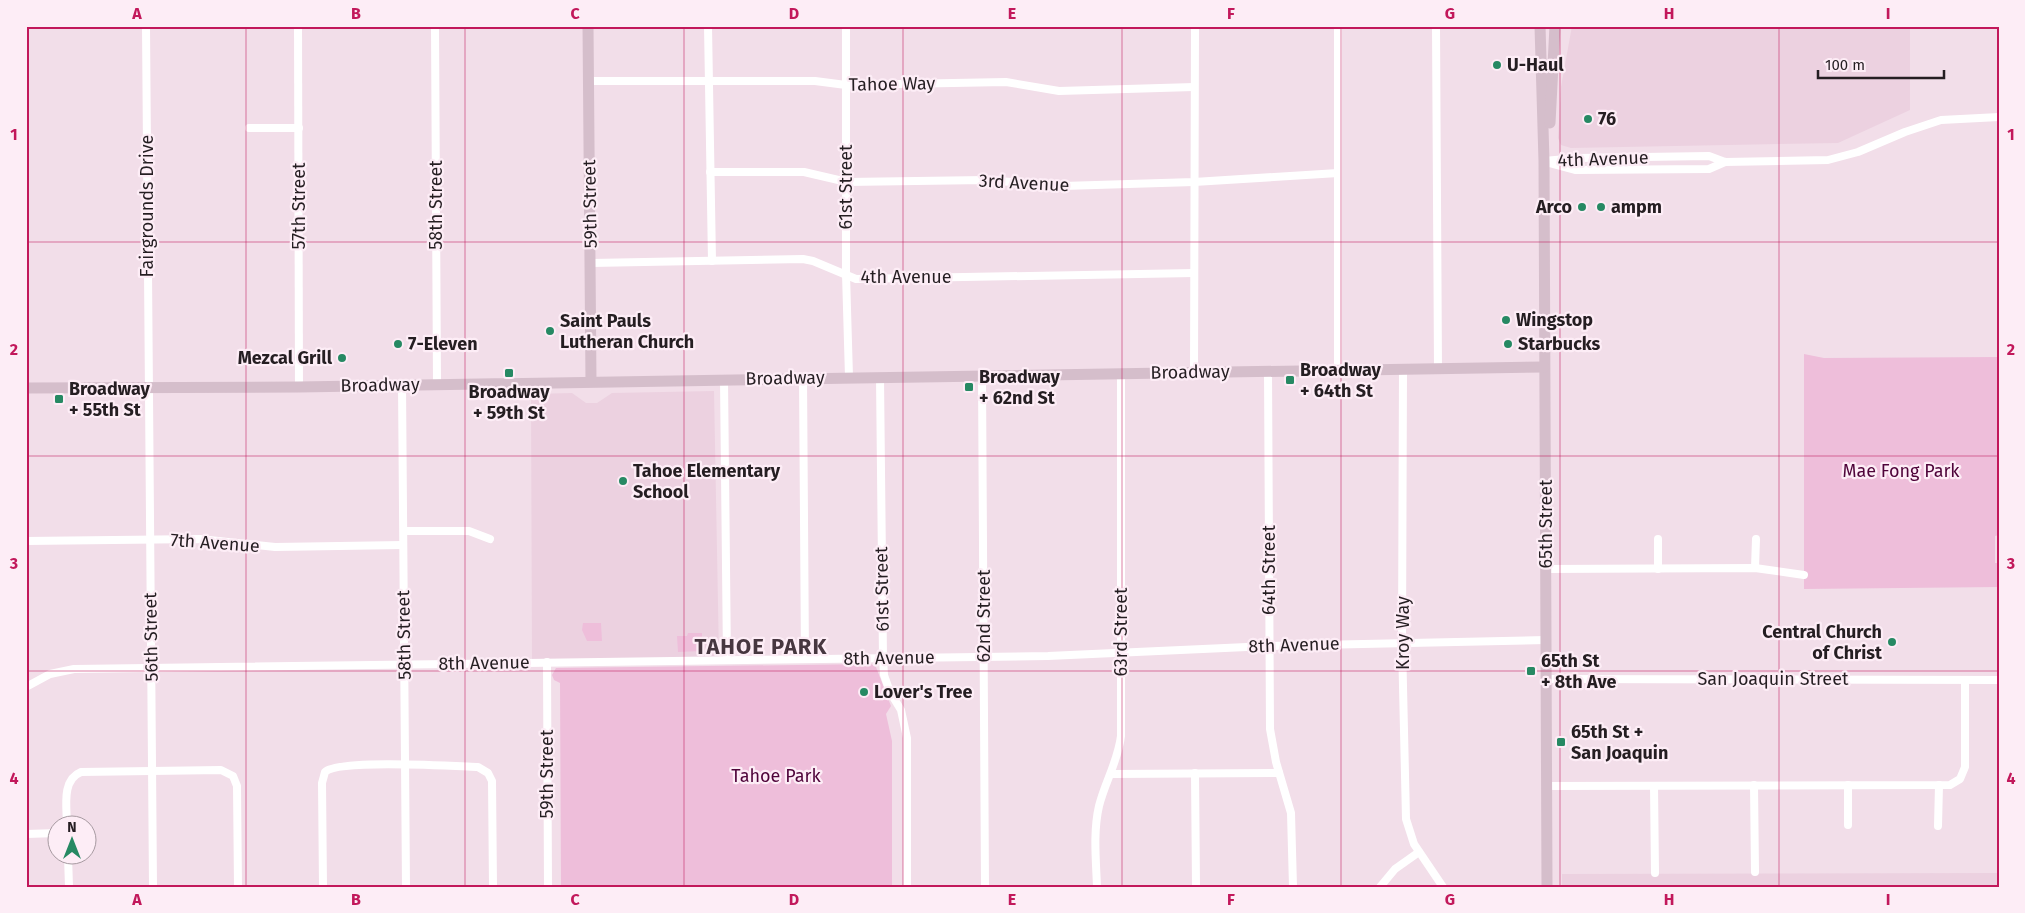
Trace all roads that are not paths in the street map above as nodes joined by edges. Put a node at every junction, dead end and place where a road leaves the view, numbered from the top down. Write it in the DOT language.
graph roads {
  1 [pos="146,26"];
  2 [pos="298,26"];
  3 [pos="435,26"];
  4 [pos="588,26"];
  5 [pos="708,26"];
  6 [pos="846,26"];
  7 [pos="1195,26"];
  8 [pos="1338,26"];
  9 [pos="1436,26"];
  10 [pos="1540,26"];
  11 [pos="1555,26"];
  12 [pos="588,81"];
  13 [pos="709,81"];
  14 [pos="846,85"];
  15 [pos="1194,87"];
  16 [pos="1999,118"];
  17 [pos="249,128"];
  18 [pos="299,128"];
  19 [pos="1544,161"];
  20 [pos="1725,162"];
  21 [pos="710,172"];
  22 [pos="1338,173"];
  23 [pos="847,182"];
  24 [pos="1194,182"];
  25 [pos="712,261"];
  26 [pos="591,263"];
  27 [pos="1194,273"];
  28 [pos="846,274"];
  29 [pos="1544,367"];
  30 [pos="1403,369"];
  31 [pos="1438,369"];
  32 [pos="1338,370"];
  33 [pos="1268,371"];
  34 [pos="1194,372"];
  35 [pos="1121,373"];
  36 [pos="982,375"];
  37 [pos="849,377"];
  38 [pos="880,377"];
  39 [pos="803,378"];
  40 [pos="724,379"];
  41 [pos="591,381"];
  42 [pos="437,383"];
  43 [pos="402,384"];
  44 [pos="149,387"];
  45 [pos="299,387"];
  46 [pos="26,388"];
  47 [pos="404,532"];
  48 [pos="149,539"];
  49 [pos="490,539"];
  50 [pos="1658,539"];
  51 [pos="1756,539"];
  52 [pos="26,541"];
  53 [pos="403,545"];
  54 [pos="1755,568"];
  55 [pos="1546,569"];
  56 [pos="1658,569"];
  57 [pos="1804,575"];
  58 [pos="1546,640"];
  59 [pos="1402,642"];
  60 [pos="1269,646"];
  61 [pos="1121,652"];
  62 [pos="984,657"];
  63 [pos="883,658"];
  64 [pos="727,659"];
  65 [pos="805,659"];
  66 [pos="546,662"];
  67 [pos="405,665"];
  68 [pos="152,668"];
  69 [pos="1546,679"];
  70 [pos="1965,680"];
  71 [pos="1999,680"];
  72 [pos="26,687"];
  73 [pos="405,765"];
  74 [pos="152,771"];
  75 [pos="1195,773"];
  76 [pos="1279,773"];
  77 [pos="1112,774"];
  78 [pos="1754,785"];
  79 [pos="1848,785"];
  80 [pos="1939,785"];
  81 [pos="1547,786"];
  82 [pos="1654,786"];
  83 [pos="67,816"];
  84 [pos="1848,825"];
  85 [pos="1938,826"];
  86 [pos="48,833"];
  87 [pos="26,834"];
  88 [pos="1419,852"];
  89 [pos="68,866"];
  90 [pos="1755,872"];
  91 [pos="1656,873"];
  92 [pos="68,887"];
  93 [pos="153,887"];
  94 [pos="238,887"];
  95 [pos="322,887"];
  96 [pos="406,887"];
  97 [pos="493,887"];
  98 [pos="548,887"];
  99 [pos="907,887"];
  100 [pos="985,887"];
  101 [pos="1097,887"];
  102 [pos="1196,887"];
  103 [pos="1293,887"];
  104 [pos="1380,887"];
  105 [pos="1443,887"];
  106 [pos="1547,887"];
  1 -- 44 [label="street, Fairgrounds Drive"];
  2 -- 18 [label="street, 57th Street"];
  3 -- 42 [label="street, 58th Street"];
  4 -- 12 [label="main road, 59th Street"];
  5 -- 13 [label="street"];
  6 -- 14 [label="street, 61st Street"];
  7 -- 15 [label="street"];
  8 -- 22 [label="street"];
  9 -- 31 [label="street"];
  10 -- 19 [label="main road, 65th Street"];
  11 -- 19 [label="main road, 65th Street"];
  12 -- 13 [label="street, Tahoe Way"];
  12 -- 26 [label="main road, 59th Street"];
  13 -- 14 [label="street, Tahoe Way"];
  13 -- 21 [label="street"];
  14 -- 15 [label="street, Tahoe Way"];
  14 -- 23 [label="street, 61st Street"];
  15 -- 24 [label="street"];
  16 -- 20 [label="street, 4th Avenue"];
  17 -- 18 [label="street"];
  18 -- 45 [label="street, 57th Street"];
  19 -- 20 [label="street, 4th Avenue"];
  19 -- 20 [label="street, 4th Avenue"];
  19 -- 29 [label="main road, 65th Street"];
  21 -- 23 [label="street, 3rd Avenue"];
  21 -- 25 [label="street"];
  22 -- 24 [label="street, 3rd Avenue"];
  22 -- 32 [label="street"];
  23 -- 24 [label="street, 3rd Avenue"];
  23 -- 28 [label="street, 61st Street"];
  24 -- 27 [label="street"];
  25 -- 26 [label="street, 4th Avenue"];
  25 -- 28 [label="street, 4th Avenue"];
  26 -- 41 [label="main road, 59th Street"];
  27 -- 28 [label="street, 4th Avenue"];
  27 -- 34 [label="street"];
  28 -- 37 [label="street, 61st Street"];
  29 -- 31 [label="main road, Broadway"];
  29 -- 55 [label="main road, 65th Street"];
  30 -- 31 [label="main road, Broadway"];
  30 -- 32 [label="main road, Broadway"];
  30 -- 59 [label="street, Kroy Way"];
  32 -- 33 [label="main road, Broadway"];
  33 -- 34 [label="main road, Broadway"];
  33 -- 60 [label="street, 64th Street"];
  34 -- 35 [label="main road, Broadway"];
  35 -- 36 [label="main road, Broadway"];
  35 -- 61 [label="street, 63rd Street"];
  36 -- 38 [label="main road, Broadway"];
  36 -- 62 [label="street, 62nd Street"];
  37 -- 38 [label="main road, Broadway"];
  37 -- 39 [label="main road, Broadway"];
  38 -- 63 [label="street, 61st Street"];
  39 -- 40 [label="main road, Broadway"];
  39 -- 65 [label="street"];
  40 -- 41 [label="main road, Broadway"];
  40 -- 64 [label="street"];
  41 -- 42 [label="main road, Broadway"];
  42 -- 43 [label="main road, Broadway"];
  43 -- 45 [label="main road, Broadway"];
  43 -- 47 [label="street, 58th Street"];
  44 -- 45 [label="main road, Broadway"];
  44 -- 46 [label="main road, Broadway"];
  44 -- 48 [label="street, 56th Street"];
  47 -- 49 [label="street"];
  47 -- 53 [label="street, 58th Street"];
  48 -- 52 [label="street, 7th Avenue"];
  48 -- 53 [label="street, 7th Avenue"];
  48 -- 68 [label="street, 56th Street"];
  50 -- 56 [label="street"];
  51 -- 54 [label="street"];
  53 -- 67 [label="street, 58th Street"];
  54 -- 56 [label="street"];
  54 -- 57 [label="street"];
  55 -- 56 [label="street"];
  55 -- 58 [label="main road, 65th Street"];
  58 -- 59 [label="street, 8th Avenue"];
  58 -- 69 [label="main road, 65th Street"];
  59 -- 60 [label="street, 8th Avenue"];
  59 -- 88 [label="street, Kroy Way"];
  60 -- 61 [label="street, 8th Avenue"];
  60 -- 76 [label="street, 64th Street"];
  61 -- 62 [label="street, 8th Avenue"];
  61 -- 77 [label="street, 63rd Street"];
  62 -- 63 [label="street, 8th Avenue"];
  62 -- 100 [label="street, 62nd Street"];
  63 -- 65 [label="street, 8th Avenue"];
  63 -- 99 [label="street, 61st Street"];
  64 -- 65 [label="street, 8th Avenue"];
  64 -- 66 [label="street, 8th Avenue"];
  66 -- 67 [label="street, 8th Avenue"];
  66 -- 98 [label="street, 59th Street"];
  67 -- 68 [label="street, 8th Avenue"];
  67 -- 73 [label="street, 58th Street"];
  68 -- 72 [label="street, 8th Avenue"];
  68 -- 74 [label="street, 56th Street"];
  69 -- 70 [label="street, San Joaquin Street"];
  69 -- 81 [label="main road, 65th Street"];
  70 -- 71 [label="street, San Joaquin Street"];
  70 -- 80 [label="street"];
  73 -- 95 [label="street"];
  73 -- 96 [label="street, 58th Street"];
  73 -- 97 [label="street"];
  74 -- 83 [label="street"];
  74 -- 93 [label="street, 56th Street"];
  74 -- 94 [label="street"];
  75 -- 76 [label="street"];
  75 -- 77 [label="street"];
  75 -- 102 [label="street"];
  76 -- 103 [label="street, 64th Street"];
  77 -- 101 [label="street, 63rd Street"];
  78 -- 79 [label="street"];
  78 -- 82 [label="street"];
  78 -- 90 [label="street"];
  79 -- 80 [label="street"];
  79 -- 84 [label="street"];
  80 -- 85 [label="street"];
  81 -- 82 [label="street"];
  81 -- 106 [label="main road, 65th Street"];
  82 -- 91 [label="street"];
  86 -- 87 [label="street"];
  88 -- 104 [label="street"];
  88 -- 105 [label="street, Kroy Way"];
  89 -- 92 [label="street"];
}
